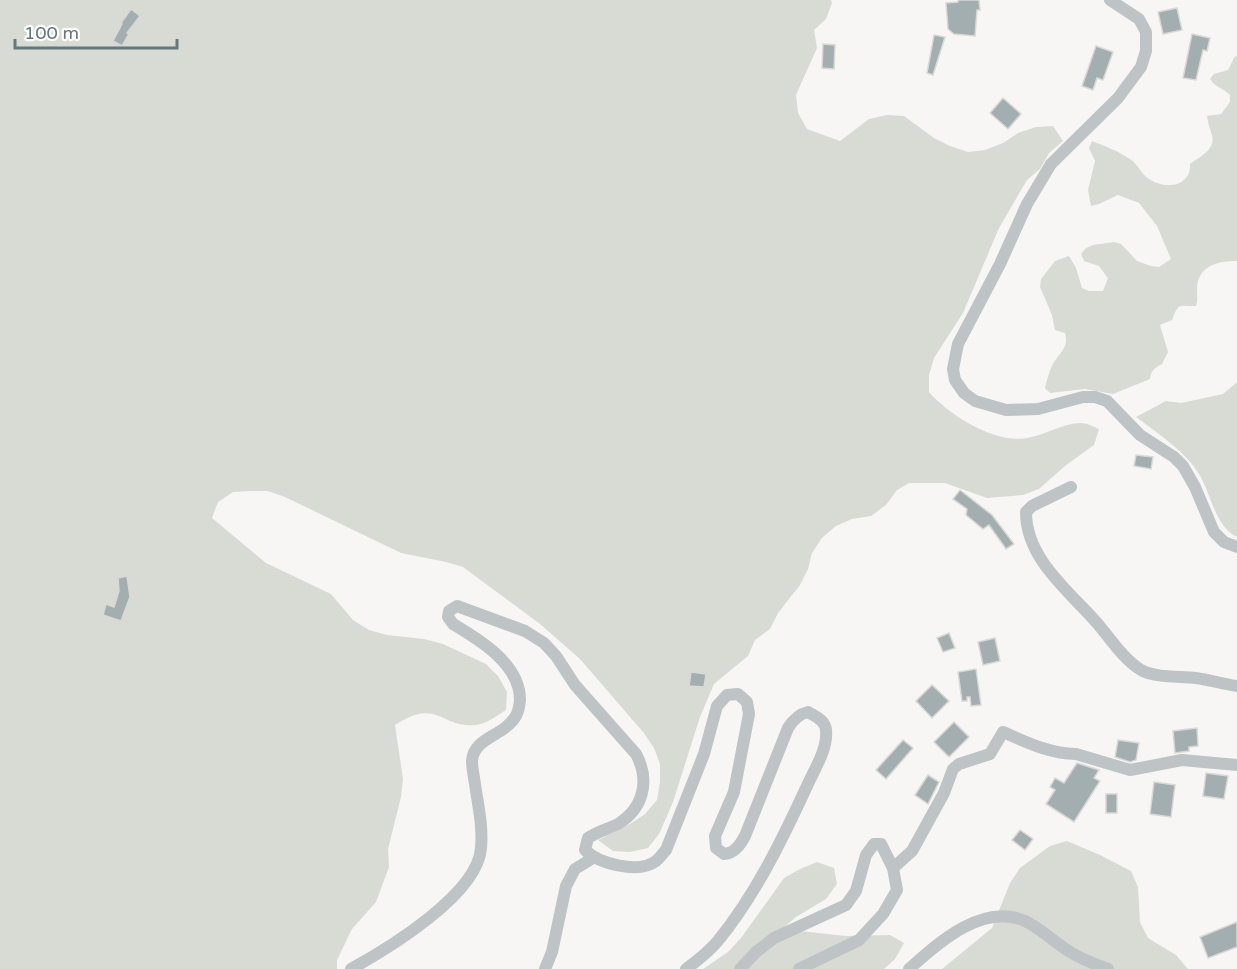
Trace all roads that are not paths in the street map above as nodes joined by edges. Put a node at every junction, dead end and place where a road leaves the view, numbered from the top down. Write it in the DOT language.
graph roads {
  1 [pos="1110,0"];
  2 [pos="1071,487"];
  3 [pos="1237,547"];
  4 [pos="1237,686"];
  5 [pos="1237,765"];
  6 [pos="593,858"];
  7 [pos="893,868"];
  8 [pos="351,969"];
  9 [pos="545,969"];
  10 [pos="686,969"];
  11 [pos="740,969"];
  12 [pos="800,969"];
  13 [pos="909,969"];
  14 [pos="1108,969"];
  1 -- 3 [label="street"];
  2 -- 4 [label="street"];
  5 -- 7 [label="street"];
  6 -- 8 [label="street"];
  6 -- 9 [label="street"];
  6 -- 10 [label="street"];
  7 -- 11 [label="street"];
  7 -- 12 [label="street"];
  13 -- 14 [label="street"];
}
